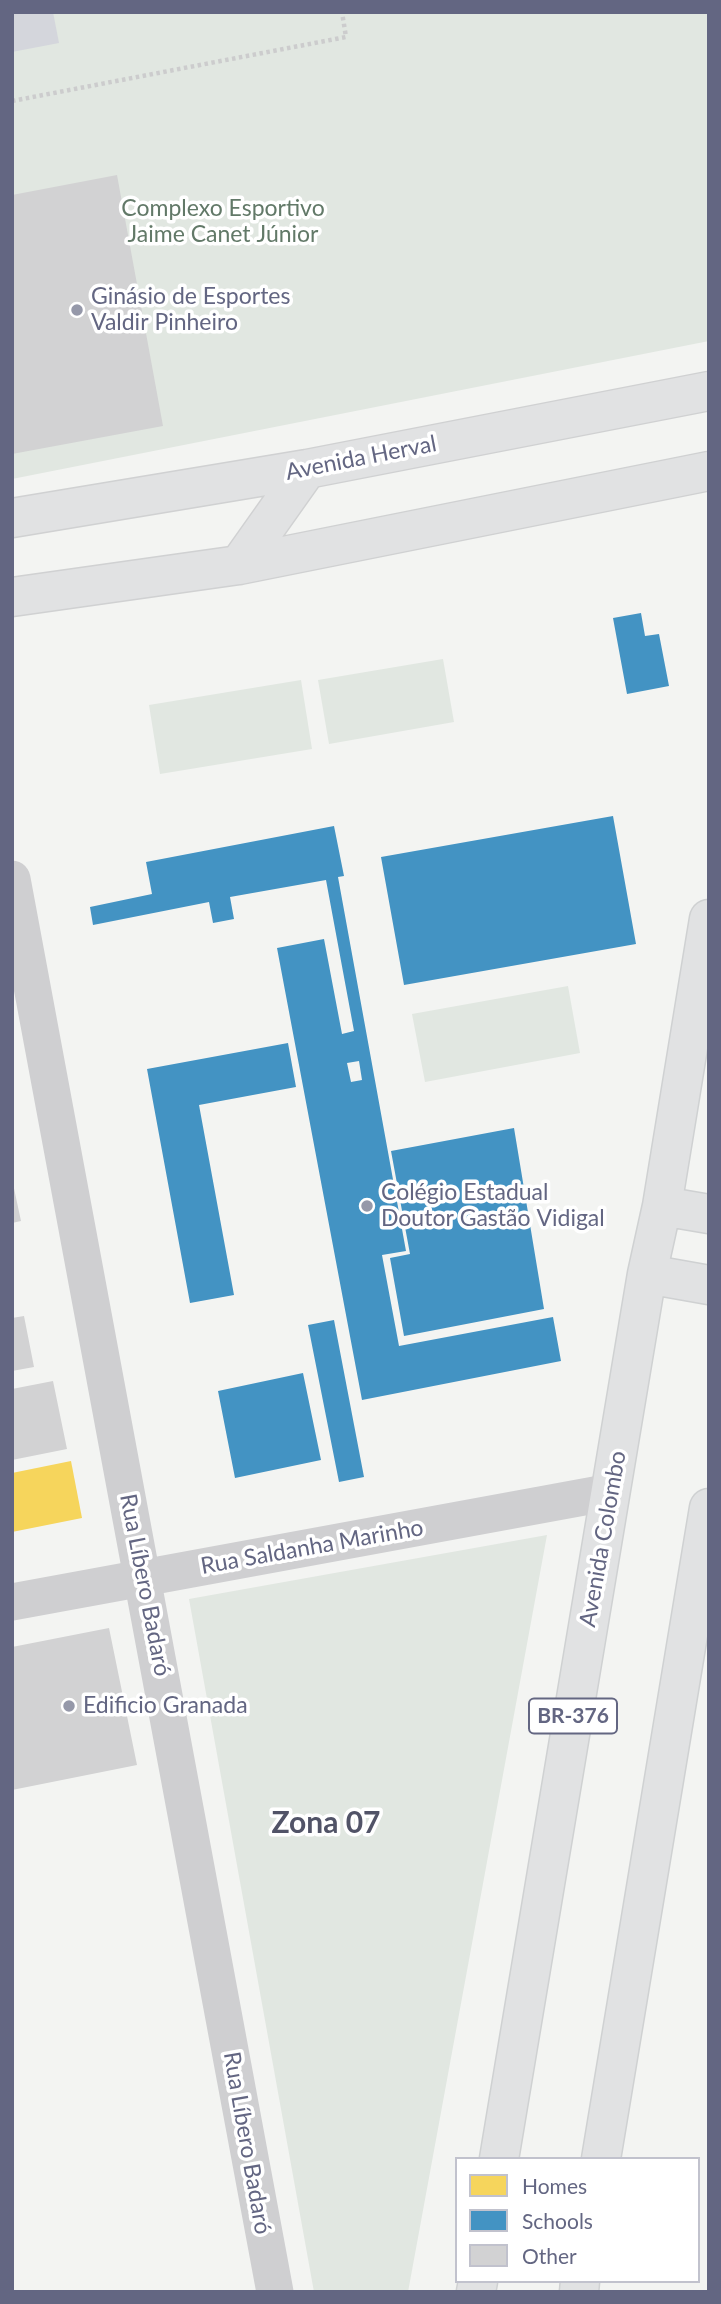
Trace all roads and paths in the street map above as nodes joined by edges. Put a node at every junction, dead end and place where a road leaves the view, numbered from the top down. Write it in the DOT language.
graph roads {
  1 [pos="342,12"];
  2 [pos="12,101"];
  3 [pos="709,391"];
  4 [pos="307,469"];
  5 [pos="709,471"];
  6 [pos="12,518"];
  7 [pos="239,565"];
  8 [pos="12,597"];
  9 [pos="12,879"];
  10 [pos="709,919"];
  11 [pos="662,1206"];
  12 [pos="709,1214"];
  13 [pos="648,1274"];
  14 [pos="709,1285"];
  15 [pos="611,1492"];
  16 [pos="709,1508"];
  17 [pos="144,1578"];
  18 [pos="12,1602"];
  19 [pos="499,2157"];
  20 [pos="601,2157"];
  21 [pos="275,2292"];
  1 -- 2 [label="path"];
  3 -- 4 [label="main road, Avenida Herval"];
  4 -- 6 [label="main road, Avenida Herval"];
  4 -- 7 [label="main road"];
  5 -- 7 [label="main road"];
  7 -- 8 [label="main road"];
  9 -- 17 [label="street, Rua Líbero Badaró"];
  10 -- 11 [label="main road, Avenida Colombo / BR-376"];
  11 -- 12 [label="main road"];
  11 -- 13 [label="main road, Avenida Colombo / BR-376"];
  13 -- 14 [label="main road"];
  13 -- 15 [label="main road, Avenida Colombo / BR-376"];
  15 -- 17 [label="street, Rua Saldanha Marinho"];
  15 -- 19 [label="main road, Avenida Colombo / BR-376"];
  16 -- 20 [label="main road"];
  17 -- 18 [label="street, Rua Saldanha Marinho"];
  17 -- 21 [label="street, Rua Líbero Badaró"];
}
